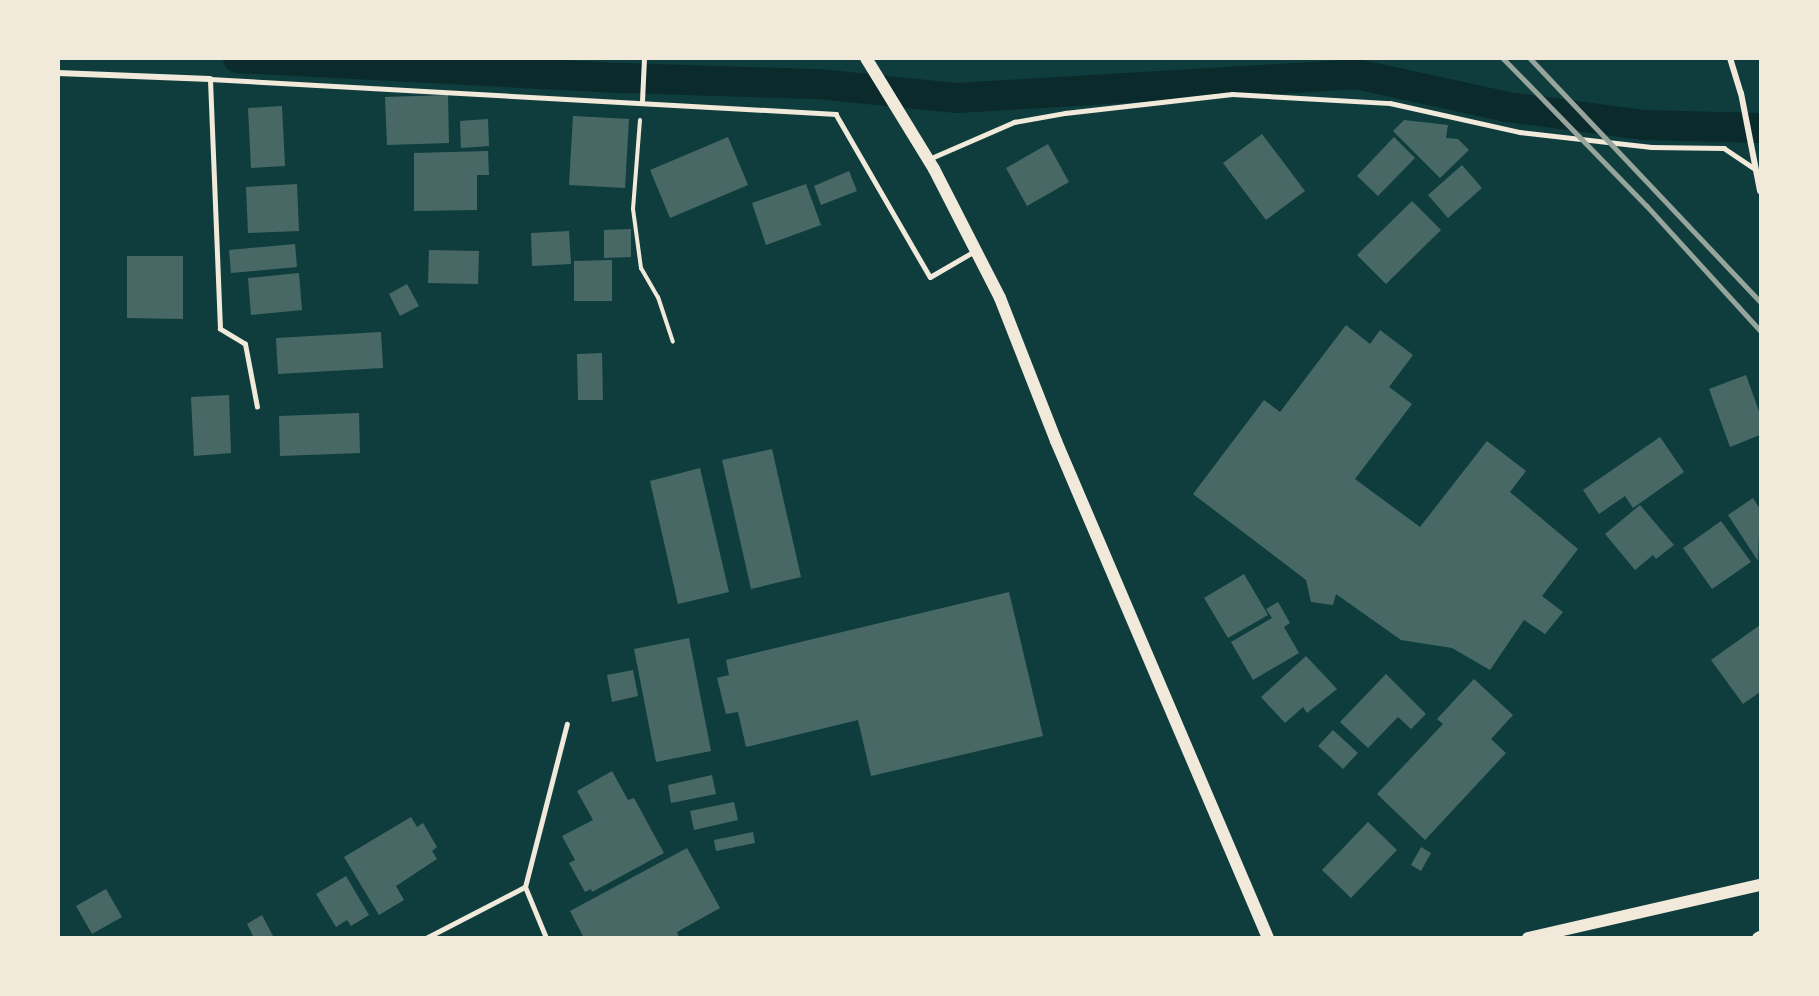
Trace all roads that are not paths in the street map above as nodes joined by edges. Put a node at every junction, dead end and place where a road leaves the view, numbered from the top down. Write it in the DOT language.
graph roads {
  1 [pos="644,58"];
  2 [pos="866,58"];
  3 [pos="1730,58"];
  4 [pos="58,73"];
  5 [pos="210,79"];
  6 [pos="642,100"];
  7 [pos="928,160"];
  8 [pos="1755,169"];
  9 [pos="1761,191"];
  10 [pos="976,250"];
  11 [pos="257,407"];
  12 [pos="567,724"];
  13 [pos="1761,885"];
  14 [pos="525,887"];
  15 [pos="426,938"];
  16 [pos="546,938"];
  17 [pos="1268,938"];
  18 [pos="1528,938"];
  1 -- 6 [label="lane"];
  2 -- 7 [label="main road"];
  3 -- 8 [label="street"];
  4 -- 5 [label="street"];
  5 -- 6 [label="lane"];
  5 -- 11 [label="lane"];
  6 -- 10 [label="lane"];
  7 -- 8 [label="lane"];
  7 -- 10 [label="main road"];
  8 -- 9 [label="street"];
  10 -- 17 [label="main road"];
  12 -- 14 [label="lane"];
  13 -- 18 [label="main road"];
  14 -- 15 [label="lane"];
  14 -- 16 [label="lane"];
}
